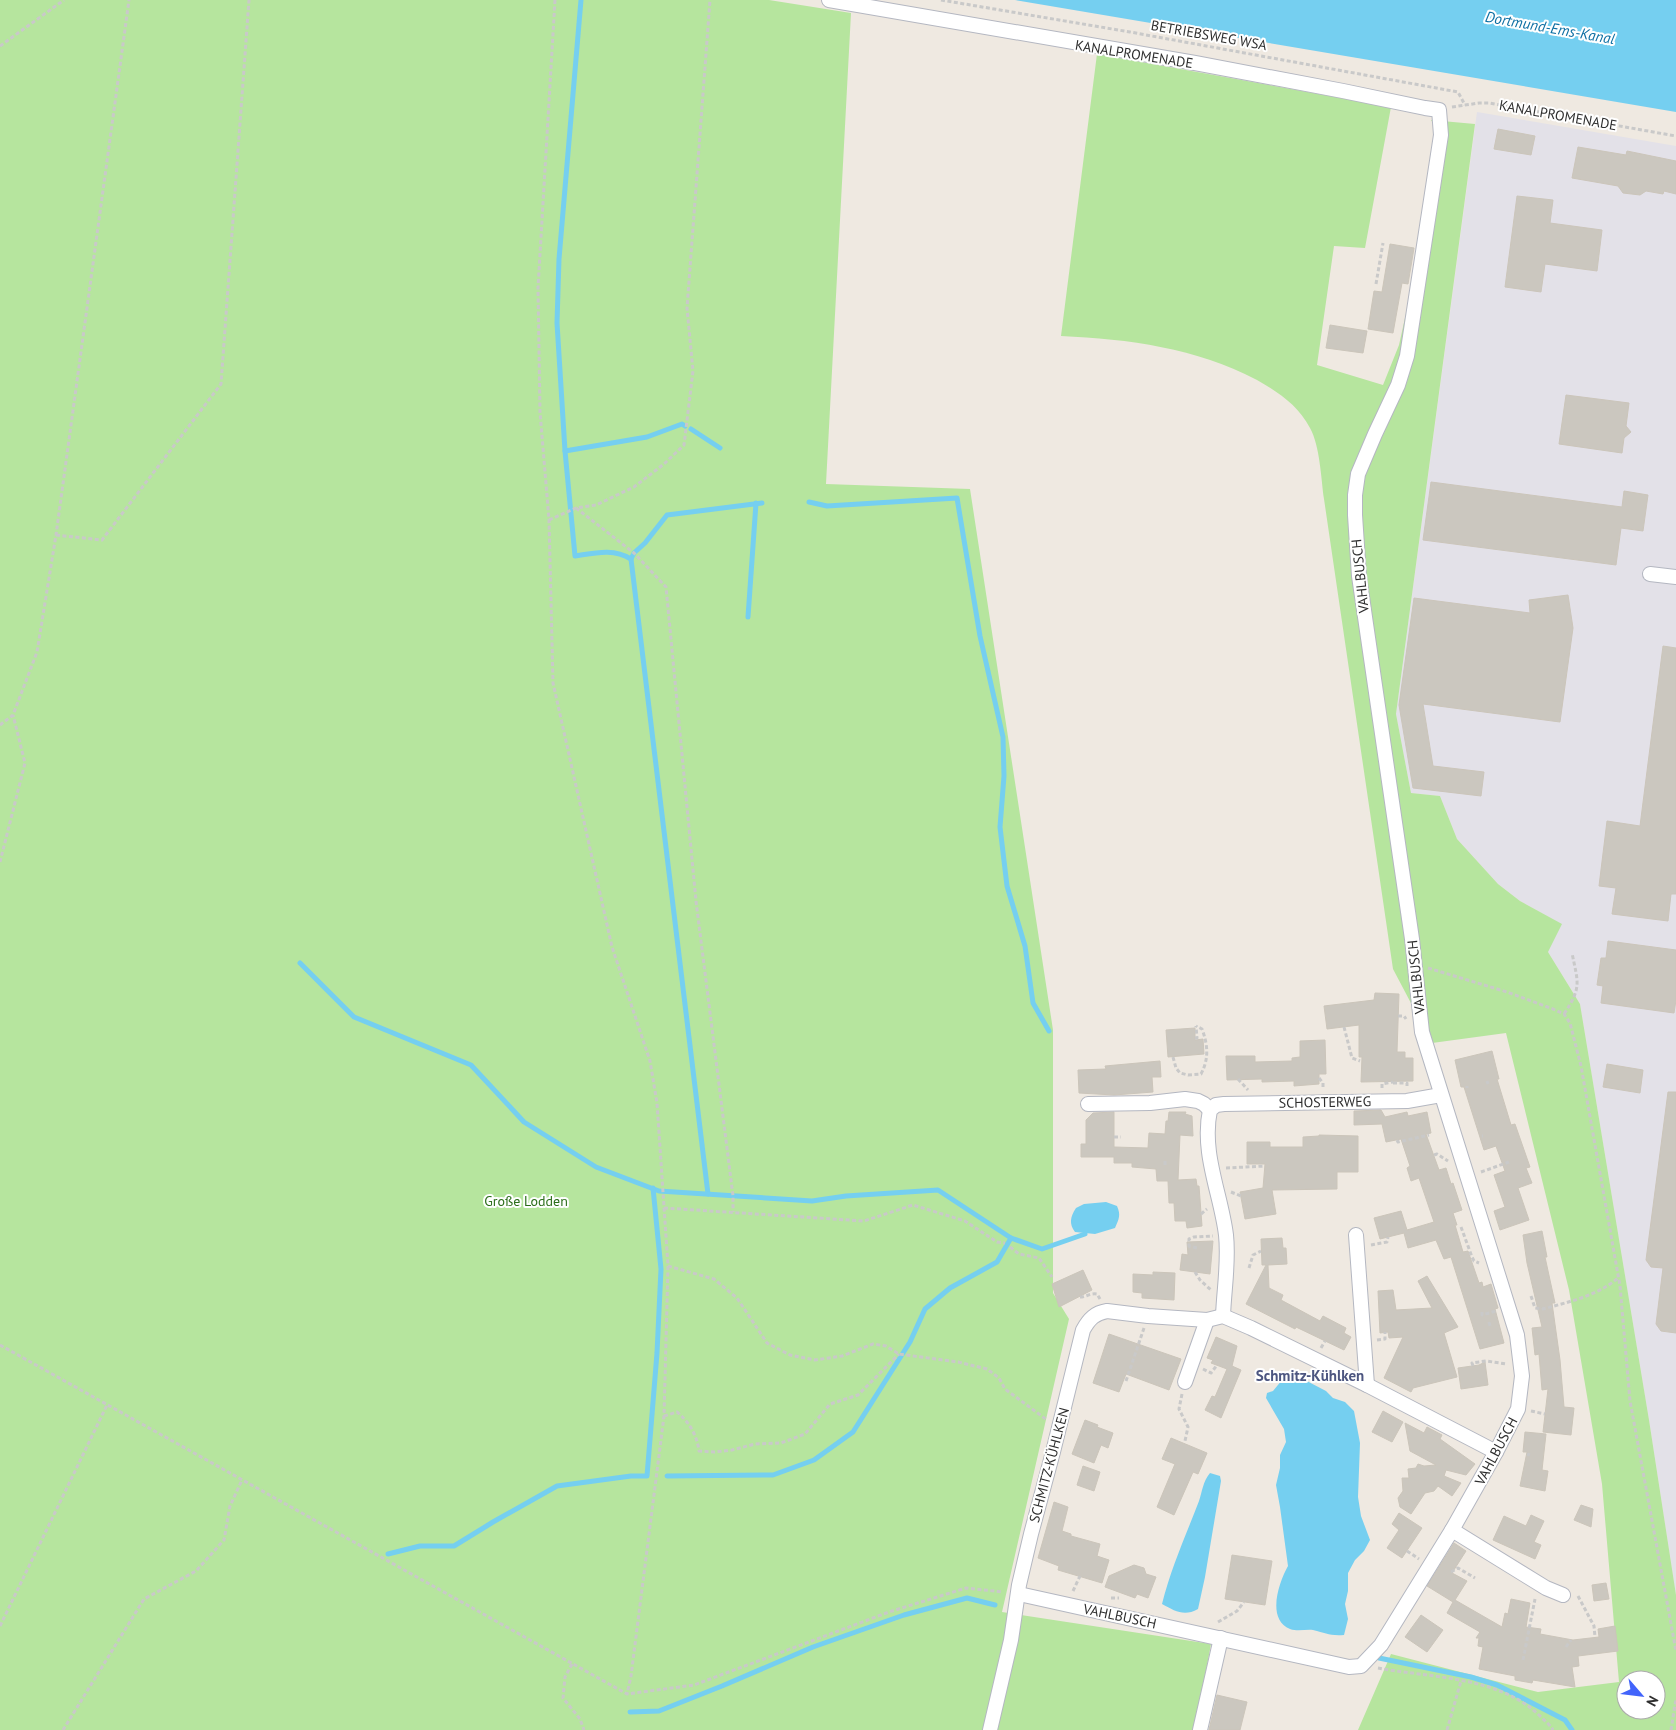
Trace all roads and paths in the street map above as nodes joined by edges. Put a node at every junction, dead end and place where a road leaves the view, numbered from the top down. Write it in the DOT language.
graph roads {
  1 [pos="64,0"];
  2 [pos="129,0"];
  3 [pos="249,0"];
  4 [pos="555,0"];
  5 [pos="710,0"];
  6 [pos="829,0"];
  7 [pos="941,0"];
  8 [pos="0,46"];
  9 [pos="1465,105"];
  10 [pos="1439,110"];
  11 [pos="1676,136"];
  12 [pos="1383,243"];
  13 [pos="1379,268"];
  14 [pos="1386,270"];
  15 [pos="1376,284"];
  16 [pos="576,508"];
  17 [pos="549,520"];
  18 [pos="56,535"];
  19 [pos="1650,574"];
  20 [pos="1676,577"];
  21 [pos="13,715"];
  22 [pos="0,725"];
  23 [pos="0,862"];
  24 [pos="1572,953"];
  25 [pos="1416,968"];
  26 [pos="1564,1014"];
  27 [pos="1344,1026"];
  28 [pos="1195,1038"];
  29 [pos="1173,1056"];
  30 [pos="1360,1060"];
  31 [pos="1406,1083"];
  32 [pos="1385,1084"];
  33 [pos="1441,1095"];
  34 [pos="1088,1104"];
  35 [pos="1210,1110"];
  36 [pos="1429,1135"];
  37 [pos="1114,1137"];
  38 [pos="1121,1137"];
  39 [pos="1397,1140"];
  40 [pos="1509,1162"];
  41 [pos="1265,1166"];
  42 [pos="1212,1169"];
  43 [pos="1469,1176"];
  44 [pos="664,1208"];
  45 [pos="732,1212"];
  46 [pos="1461,1227"];
  47 [pos="1226,1235"];
  48 [pos="1388,1237"];
  49 [pos="1465,1240"];
  50 [pos="1356,1241"];
  51 [pos="1460,1242"];
  52 [pos="1005,1243"];
  53 [pos="1010,1247"];
  54 [pos="1197,1248"];
  55 [pos="1261,1251"];
  56 [pos="1482,1264"];
  57 [pos="668,1266"];
  58 [pos="1249,1268"];
  59 [pos="1195,1272"];
  60 [pos="1052,1277"];
  61 [pos="1618,1278"];
  62 [pos="1224,1293"];
  63 [pos="1531,1296"];
  64 [pos="1148,1316"];
  65 [pos="1223,1316"];
  66 [pos="1207,1320"];
  67 [pos="0,1345"];
  68 [pos="900,1354"];
  69 [pos="1520,1362"];
  70 [pos="1473,1366"];
  71 [pos="1126,1381"];
  72 [pos="1367,1386"];
  73 [pos="1183,1387"];
  74 [pos="108,1405"];
  75 [pos="664,1416"];
  76 [pos="1060,1424"];
  77 [pos="1185,1441"];
  78 [pos="1496,1452"];
  79 [pos="242,1480"];
  80 [pos="1452,1530"];
  81 [pos="1451,1572"];
  82 [pos="1475,1578"];
  83 [pos="1539,1584"];
  84 [pos="1019,1594"];
  85 [pos="1563,1595"];
  86 [pos="1578,1595"];
  87 [pos="1244,1602"];
  88 [pos="0,1626"];
  89 [pos="1201,1633"];
  90 [pos="1595,1637"];
  91 [pos="1221,1638"];
  92 [pos="1571,1640"];
  93 [pos="1566,1647"];
  94 [pos="1676,1651"];
  95 [pos="1523,1660"];
  96 [pos="572,1664"];
  97 [pos="1361,1666"];
  98 [pos="1461,1681"];
  99 [pos="627,1694"];
  100 [pos="1676,1698"];
  101 [pos="64,1730"];
  102 [pos="584,1730"];
  103 [pos="990,1730"];
  104 [pos="1200,1730"];
  105 [pos="1447,1730"];
  106 [pos="1554,1730"];
  107 [pos="1671,1730"];
  1 -- 8 [label="path"];
  2 -- 18 [label="path"];
  3 -- 18 [label="path"];
  4 -- 17 [label="path"];
  5 -- 16 [label="path"];
  6 -- 10 [label="street, KANALPROMENADE"];
  7 -- 9 [label="path, BETRIEBSWEG WSA"];
  9 -- 10 [label="path, KANALPROMENADE"];
  9 -- 11 [label="path, KANALPROMENADE"];
  10 -- 25 [label="street, VAHLBUSCH"];
  12 -- 13 [label="path"];
  13 -- 14 [label="path"];
  13 -- 15 [label="path"];
  16 -- 17 [label="path"];
  16 -- 45 [label="path"];
  17 -- 44 [label="path"];
  18 -- 21 [label="path"];
  19 -- 20 [label="street"];
  21 -- 22 [label="path"];
  21 -- 23 [label="path"];
  24 -- 26 [label="path"];
  25 -- 26 [label="path"];
  25 -- 33 [label="street, VAHLBUSCH"];
  26 -- 61 [label="path"];
  27 -- 30 [label="path"];
  28 -- 29 [label="path"];
  31 -- 32 [label="path"];
  33 -- 35 [label="street, SCHOSTERWEG"];
  33 -- 43 [label="street, VAHLBUSCH"];
  34 -- 35 [label="street"];
  35 -- 42 [label="street"];
  36 -- 39 [label="path"];
  37 -- 38 [label="path"];
  40 -- 43 [label="path"];
  41 -- 42 [label="path"];
  42 -- 47 [label="street"];
  43 -- 69 [label="street, VAHLBUSCH"];
  44 -- 45 [label="path"];
  44 -- 57 [label="path"];
  45 -- 52 [label="path"];
  46 -- 49 [label="path"];
  47 -- 54 [label="path"];
  47 -- 62 [label="street"];
  48 -- 50 [label="path"];
  49 -- 51 [label="path"];
  49 -- 56 [label="path"];
  50 -- 72 [label="street"];
  53 -- 60 [label="path"];
  55 -- 58 [label="path"];
  57 -- 68 [label="path"];
  57 -- 75 [label="path"];
  59 -- 62 [label="path"];
  61 -- 63 [label="path"];
  61 -- 94 [label="path"];
  62 -- 65 [label="street"];
  64 -- 66 [label="street, SCHMITZ-KÜHLKEN"];
  64 -- 71 [label="path"];
  64 -- 76 [label="street, SCHMITZ-KÜHLKEN"];
  65 -- 66 [label="street, SCHMITZ-KÜHLKEN"];
  65 -- 72 [label="street"];
  66 -- 73 [label="street"];
  67 -- 74 [label="path"];
  68 -- 75 [label="path"];
  68 -- 76 [label="path"];
  69 -- 70 [label="path"];
  69 -- 78 [label="street, VAHLBUSCH"];
  72 -- 78 [label="street"];
  73 -- 77 [label="path"];
  74 -- 79 [label="path"];
  74 -- 88 [label="path"];
  75 -- 99 [label="path"];
  76 -- 84 [label="street, SCHMITZ-KÜHLKEN"];
  78 -- 80 [label="street, VAHLBUSCH"];
  79 -- 96 [label="path"];
  79 -- 101 [label="path"];
  80 -- 83 [label="street"];
  80 -- 97 [label="street, VAHLBUSCH"];
  81 -- 82 [label="path"];
  83 -- 85 [label="street"];
  83 -- 95 [label="path"];
  84 -- 89 [label="street, VAHLBUSCH"];
  84 -- 99 [label="path"];
  84 -- 103 [label="street, SCHMITZ-KÜHLKEN"];
  86 -- 90 [label="path"];
  87 -- 89 [label="path"];
  89 -- 91 [label="street, VAHLBUSCH"];
  91 -- 97 [label="street, VAHLBUSCH"];
  91 -- 104 [label="street"];
  92 -- 93 [label="path"];
  96 -- 99 [label="path"];
  96 -- 102 [label="path"];
  97 -- 98 [label="path"];
  98 -- 105 [label="path"];
  98 -- 106 [label="path"];
  100 -- 107 [label="path"];
}
